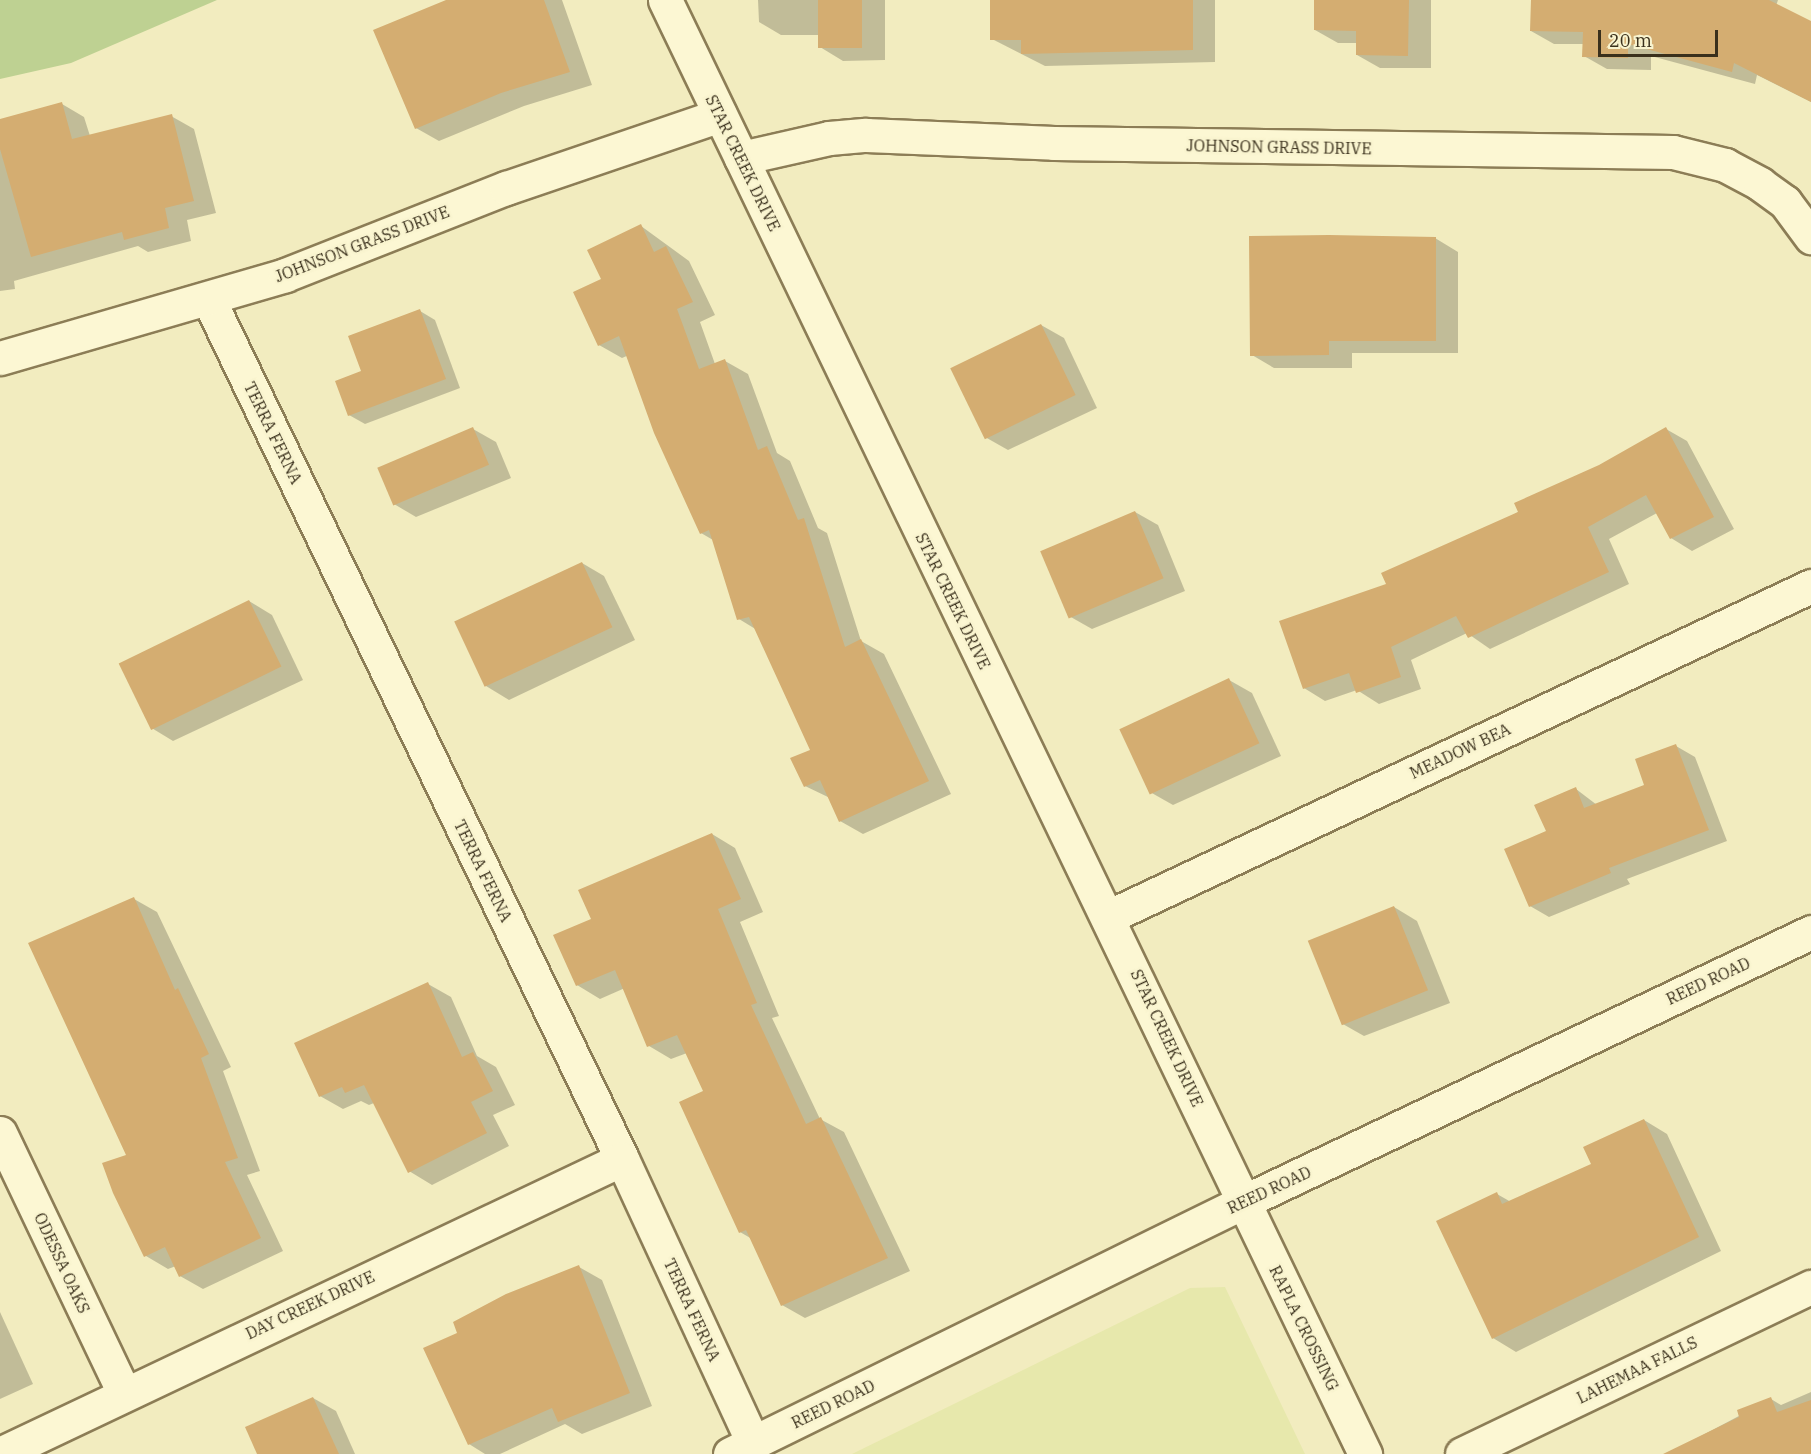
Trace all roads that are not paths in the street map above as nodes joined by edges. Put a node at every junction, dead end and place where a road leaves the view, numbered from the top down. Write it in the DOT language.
graph roads {
  1 [pos="665,0"];
  2 [pos="720,115"];
  3 [pos="741,158"];
  4 [pos="1805,228"];
  5 [pos="209,300"];
  6 [pos="0,358"];
  7 [pos="1811,586"];
  8 [pos="1110,916"];
  9 [pos="1811,932"];
  10 [pos="0,1133"];
  11 [pos="622,1159"];
  12 [pos="1243,1202"];
  13 [pos="1811,1287"];
  14 [pos="124,1393"];
  15 [pos="742,1448"];
  16 [pos="0,1454"];
  17 [pos="1365,1454"];
  18 [pos="1462,1454"];
  1 -- 2 [label="street, STAR CREEK DRIVE"];
  2 -- 3 [label="street, STAR CREEK DRIVE"];
  2 -- 5 [label="street, JOHNSON GRASS DRIVE"];
  3 -- 4 [label="street, JOHNSON GRASS DRIVE"];
  3 -- 8 [label="street, STAR CREEK DRIVE"];
  5 -- 6 [label="street, JOHNSON GRASS DRIVE"];
  5 -- 11 [label="street, TERRA FERNA"];
  7 -- 8 [label="street, MEADOW BEA"];
  8 -- 12 [label="street, STAR CREEK DRIVE"];
  9 -- 12 [label="street, REED ROAD"];
  10 -- 14 [label="street, ODESSA OAKS"];
  11 -- 14 [label="street, DAY CREEK DRIVE"];
  11 -- 15 [label="street, TERRA FERNA"];
  12 -- 15 [label="street, REED ROAD"];
  12 -- 17 [label="street, RAPLA CROSSING"];
  13 -- 18 [label="street, LAHEMAA FALLS"];
  14 -- 16 [label="street, DAY CREEK DRIVE"];
}
